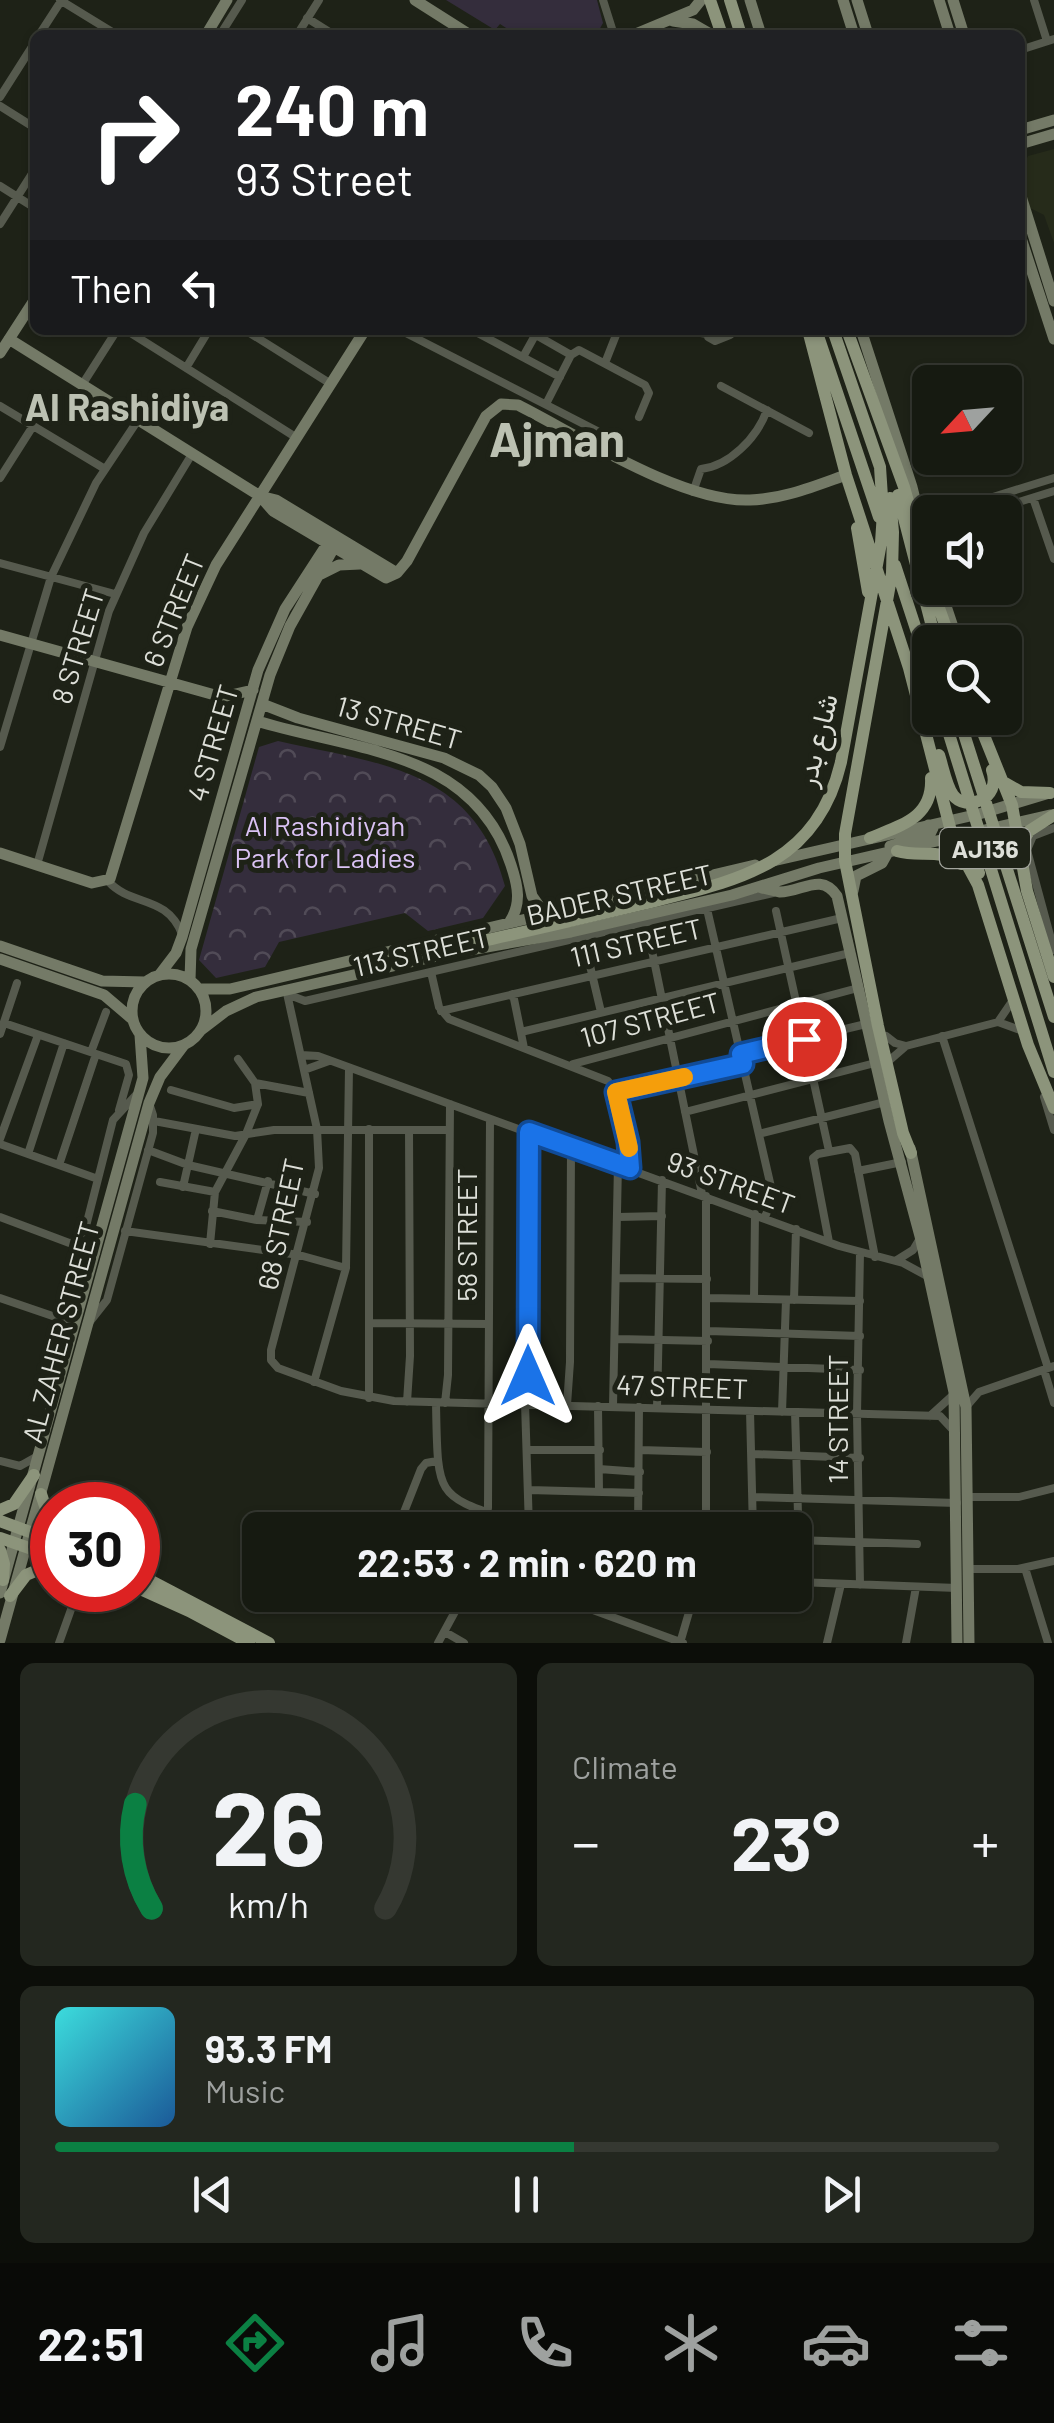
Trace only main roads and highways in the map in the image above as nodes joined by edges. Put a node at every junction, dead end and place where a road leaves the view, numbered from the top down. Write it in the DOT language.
graph roads {
  1 [pos="227,0"];
  2 [pos="415,0"];
  3 [pos="702,0"];
  4 [pos="710,0"];
  5 [pos="730,0"];
  6 [pos="750,0"];
  7 [pos="844,0"];
  8 [pos="857,0"];
  9 [pos="939,0"];
  10 [pos="953,0"];
  11 [pos="664,23"];
  12 [pos="209,30"];
  13 [pos="453,30"];
  14 [pos="646,30"];
  15 [pos="703,30"];
  16 [pos="720,30"];
  17 [pos="739,30"];
  18 [pos="759,30"];
  19 [pos="853,30"];
  20 [pos="866,30"];
  21 [pos="948,30"];
  22 [pos="962,30"];
  23 [pos="1054,120"];
  24 [pos="1025,129"];
  25 [pos="1054,134"];
  26 [pos="1025,143"];
  27 [pos="1025,213"];
  28 [pos="1025,250"];
  29 [pos="1054,300"];
  30 [pos="30,307"];
  31 [pos="362,335"];
  32 [pos="807,335"];
  33 [pos="818,335"];
  34 [pos="835,335"];
  35 [pos="849,335"];
  36 [pos="863,335"];
  37 [pos="9,340"];
  38 [pos="1054,340"];
  39 [pos="0,353"];
  40 [pos="864,378"];
  41 [pos="880,387"];
  42 [pos="887,467"];
  43 [pos="846,475"];
  44 [pos="272,476"];
  45 [pos="918,495"];
  46 [pos="260,496"];
  47 [pos="279,508"];
  48 [pos="857,508"];
  49 [pos="912,514"];
  50 [pos="245,518"];
  51 [pos="300,527"];
  52 [pos="333,541"];
  53 [pos="361,564"];
  54 [pos="397,573"];
  55 [pos="310,576"];
  56 [pos="914,625"];
  57 [pos="931,625"];
  58 [pos="0,635"];
  59 [pos="912,680"];
  60 [pos="170,683"];
  61 [pos="252,690"];
  62 [pos="222,697"];
  63 [pos="262,704"];
  64 [pos="257,721"];
  65 [pos="243,724"];
  66 [pos="926,735"];
  67 [pos="930,735"];
  68 [pos="951,735"];
  69 [pos="964,735"];
  70 [pos="984,735"];
  71 [pos="987,735"];
  72 [pos="930,751"];
  73 [pos="989,752"];
  74 [pos="468,768"];
  75 [pos="999,775"];
  76 [pos="459,786"];
  77 [pos="1052,792"];
  78 [pos="1027,793"];
  79 [pos="502,801"];
  80 [pos="1012,806"];
  81 [pos="484,812"];
  82 [pos="1054,814"];
  83 [pos="947,820"];
  84 [pos="1017,824"];
  85 [pos="928,825"];
  86 [pos="870,838"];
  87 [pos="952,840"];
  88 [pos="892,852"];
  89 [pos="0,853"];
  90 [pos="860,860"];
  91 [pos="818,868"];
  92 [pos="758,888"];
  93 [pos="852,888"];
  94 [pos="785,891"];
  95 [pos="977,891"];
  96 [pos="837,896"];
  97 [pos="1028,896"];
  98 [pos="556,912"];
  99 [pos="1044,917"];
  100 [pos="509,923"];
  101 [pos="1051,945"];
  102 [pos="0,946"];
  103 [pos="437,955"];
  104 [pos="0,959"];
  105 [pos="160,974"];
  106 [pos="1045,976"];
  107 [pos="145,982"];
  108 [pos="195,984"];
  109 [pos="1054,1017"];
  110 [pos="133,1021"];
  111 [pos="876,1028"];
  112 [pos="200,1031"];
  113 [pos="140,1035"];
  114 [pos="184,1045"];
  115 [pos="1054,1072"];
  116 [pos="1054,1108"];
  117 [pos="904,1157"];
  118 [pos="112,1193"];
  119 [pos="119,1212"];
  120 [pos="82,1324"];
  121 [pos="68,1356"];
  122 [pos="75,1372"];
  123 [pos="34,1476"];
  124 [pos="44,1482"];
  125 [pos="963,1500"];
  126 [pos="0,1510"];
  127 [pos="30,1517"];
  128 [pos="0,1521"];
  129 [pos="24,1530"];
  130 [pos="30,1532"];
  131 [pos="0,1538"];
  132 [pos="19,1544"];
  133 [pos="30,1548"];
  134 [pos="0,1550"];
  135 [pos="30,1573"];
  136 [pos="160,1586"];
  137 [pos="4,1590"];
  138 [pos="160,1598"];
  139 [pos="0,1640"];
  140 [pos="249,1643"];
  141 [pos="270,1643"];
  142 [pos="958,1643"];
  143 [pos="969,1643"];
  1 -- 12 [label="main road"];
  2 -- 13 [label="main road"];
  3 -- 11 [label="main road"];
  4 -- 16 [label="main road"];
  5 -- 17 [label="main road"];
  6 -- 18 [label="main road"];
  7 -- 19 [label="main road"];
  8 -- 20 [label="main road"];
  9 -- 21 [label="main road"];
  10 -- 22 [label="main road"];
  11 -- 14 [label="main road"];
  11 -- 15 [label="main road"];
  23 -- 24 [label="main road"];
  25 -- 26 [label="main road"];
  27 -- 29 [label="main road"];
  28 -- 38 [label="main road"];
  30 -- 37 [label="main road"];
  31 -- 44 [label="main road, 6 STREET"];
  32 -- 43 [label="main road"];
  33 -- 56 [label="main road"];
  34 -- 42 [label="main road, شارع بدر"];
  35 -- 40 [label="main road"];
  36 -- 41 [label="main road"];
  37 -- 39 [label="main road"];
  37 -- 46 [label="main road"];
  40 -- 41 [label="main road"];
  40 -- 42 [label="main road"];
  41 -- 45 [label="main road"];
  42 -- 49 [label="main road"];
  42 -- 57 [label="main road"];
  42 -- 103 [label="main road, شارع بدر"];
  42 -- 111 [label="main road"];
  43 -- 48 [label="main road"];
  43 -- 54 [label="main road"];
  44 -- 46 [label="main road, 6 STREET"];
  44 -- 47 [label="main road"];
  46 -- 47 [label="main road"];
  46 -- 50 [label="main road, 6 STREET"];
  47 -- 50 [label="main road"];
  47 -- 51 [label="main road"];
  47 -- 52 [label="main road"];
  48 -- 59 [label="main road"];
  48 -- 111 [label="main road"];
  50 -- 60 [label="main road, 6 STREET"];
  51 -- 52 [label="main road"];
  51 -- 55 [label="main road"];
  52 -- 53 [label="main road"];
  52 -- 54 [label="main road"];
  52 -- 55 [label="main road, 4 STREET"];
  53 -- 54 [label="main road"];
  53 -- 55 [label="main road"];
  55 -- 61 [label="main road, 4 STREET"];
  55 -- 63 [label="main road, 4 STREET"];
  58 -- 60 [label="main road"];
  60 -- 62 [label="main road"];
  60 -- 89 [label="main road, 6 STREET"];
  61 -- 62 [label="main road"];
  61 -- 65 [label="main road, 4 STREET"];
  62 -- 65 [label="main road"];
  63 -- 64 [label="main road, 4 STREET"];
  63 -- 74 [label="main road, 13 STREET"];
  64 -- 76 [label="main road, 13 STREET"];
  64 -- 108 [label="main road, 4 STREET"];
  65 -- 105 [label="main road, 4 STREET"];
  66 -- 72 [label="main road"];
  67 -- 73 [label="main road"];
  68 -- 106 [label="main road, AJ136"];
  69 -- 106 [label="main road, AJ136"];
  70 -- 73 [label="main road"];
  71 -- 78 [label="main road"];
  72 -- 83 [label="main road"];
  72 -- 86 [label="main road"];
  73 -- 75 [label="main road"];
  74 -- 76 [label="main road"];
  74 -- 79 [label="main road, 13 STREET"];
  75 -- 78 [label="main road"];
  75 -- 80 [label="main road"];
  76 -- 81 [label="main road, 13 STREET"];
  77 -- 78 [label="main road"];
  77 -- 80 [label="main road, BADER STREET"];
  79 -- 81 [label="main road"];
  79 -- 98 [label="main road, 13 STREET"];
  80 -- 83 [label="main road, BADER STREET"];
  80 -- 84 [label="main road"];
  81 -- 100 [label="main road, 13 STREET"];
  82 -- 84 [label="main road, BADER STREET"];
  82 -- 97 [label="main road"];
  83 -- 85 [label="main road, BADER STREET"];
  83 -- 87 [label="main road"];
  84 -- 87 [label="main road, BADER STREET"];
  84 -- 97 [label="main road"];
  85 -- 86 [label="main road, BADER STREET"];
  85 -- 90 [label="main road"];
  86 -- 98 [label="main road, BADER STREET"];
  87 -- 88 [label="main road, BADER STREET"];
  87 -- 95 [label="main road"];
  88 -- 90 [label="main road, BADER STREET"];
  88 -- 93 [label="main road"];
  88 -- 95 [label="main road"];
  90 -- 91 [label="main road, BADER STREET"];
  91 -- 92 [label="main road, BADER STREET"];
  91 -- 94 [label="main road"];
  92 -- 94 [label="main road"];
  92 -- 103 [label="main road, BADER STREET"];
  93 -- 96 [label="main road"];
  93 -- 111 [label="main road"];
  94 -- 96 [label="main road"];
  95 -- 97 [label="main road"];
  95 -- 116 [label="main road"];
  96 -- 111 [label="main road"];
  97 -- 101 [label="main road"];
  98 -- 100 [label="main road, BADER STREET"];
  99 -- 101 [label="main road"];
  100 -- 108 [label="main road, BADER STREET"];
  101 -- 106 [label="main road"];
  102 -- 107 [label="main road"];
  103 -- 112 [label="main road, BADER STREET"];
  104 -- 110 [label="main road"];
  105 -- 107 [label="main road"];
  105 -- 108 [label="main road"];
  106 -- 109 [label="main road, AJ136"];
  106 -- 115 [label="main road, AJ136"];
  107 -- 110 [label="main road"];
  108 -- 112 [label="main road"];
  110 -- 113 [label="main road"];
  111 -- 117 [label="main road"];
  111 -- 117 [label="main road"];
  111 -- 117 [label="main road"];
  112 -- 114 [label="main road"];
  113 -- 114 [label="main road"];
  113 -- 118 [label="main road, AL ZAHER STREET"];
  114 -- 119 [label="main road, AL ZAHER STREET"];
  117 -- 125 [label="main road"];
  117 -- 125 [label="main road"];
  118 -- 119 [label="main road"];
  118 -- 120 [label="main road, AL ZAHER STREET"];
  119 -- 120 [label="main road, AL ZAHER STREET"];
  120 -- 121 [label="main road, AL ZAHER STREET"];
  120 -- 122 [label="main road, AL ZAHER STREET"];
  121 -- 122 [label="main road"];
  121 -- 123 [label="main road, AL ZAHER STREET"];
  122 -- 124 [label="main road, AL ZAHER STREET"];
  123 -- 126 [label="main road"];
  123 -- 129 [label="main road, AL ZAHER STREET"];
  125 -- 142 [label="main road"];
  125 -- 143 [label="main road"];
  127 -- 129 [label="main road, AL ZAHER STREET"];
  128 -- 129 [label="main road"];
  129 -- 130 [label="main road"];
  129 -- 132 [label="main road, AL ZAHER STREET"];
  131 -- 132 [label="main road"];
  132 -- 133 [label="main road"];
  132 -- 137 [label="main road, AL ZAHER STREET"];
  134 -- 137 [label="main road"];
  135 -- 137 [label="main road"];
  136 -- 141 [label="main road"];
  137 -- 139 [label="main road, AL ZAHER STREET"];
  138 -- 140 [label="main road"];
}
